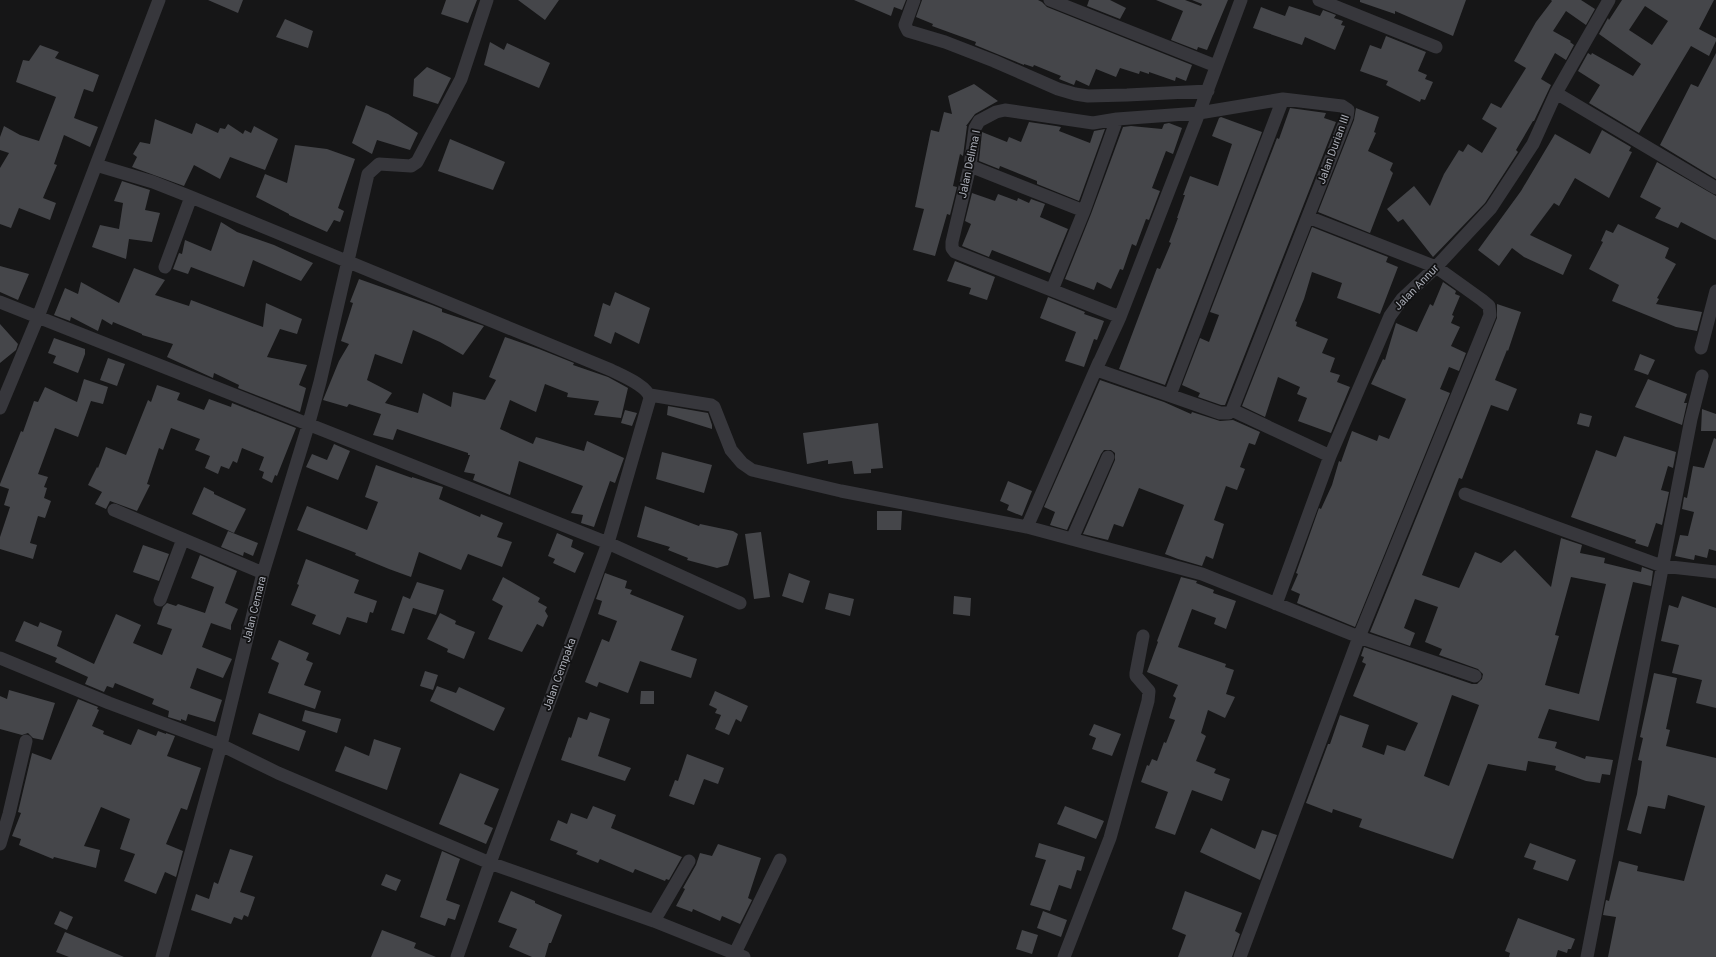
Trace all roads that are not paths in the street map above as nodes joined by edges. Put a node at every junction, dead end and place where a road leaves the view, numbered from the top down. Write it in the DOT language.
graph roads {
  1 [pos="159,0"];
  2 [pos="487,0"];
  3 [pos="914,0"];
  4 [pos="1050,0"];
  5 [pos="1241,0"];
  6 [pos="1319,0"];
  7 [pos="1609,0"];
  8 [pos="1436,47"];
  9 [pos="1216,66"];
  10 [pos="1208,91"];
  11 [pos="1556,93"];
  12 [pos="1283,99"];
  13 [pos="1199,113"];
  14 [pos="1117,119"];
  15 [pos="96,164"];
  16 [pos="970,166"];
  17 [pos="1716,188"];
  18 [pos="191,196"];
  19 [pos="1084,210"];
  20 [pos="1308,217"];
  21 [pos="349,262"];
  22 [pos="165,267"];
  23 [pos="1436,267"];
  24 [pos="1052,290"];
  25 [pos="1716,291"];
  26 [pos="0,302"];
  27 [pos="38,317"];
  28 [pos="1120,317"];
  29 [pos="1701,348"];
  30 [pos="1098,362"];
  31 [pos="1702,376"];
  32 [pos="648,392"];
  33 [pos="1170,395"];
  34 [pos="0,408"];
  35 [pos="1232,410"];
  36 [pos="308,426"];
  37 [pos="1330,456"];
  38 [pos="1108,457"];
  39 [pos="1464,494"];
  40 [pos="114,510"];
  41 [pos="1027,527"];
  42 [pos="1072,538"];
  43 [pos="184,539"];
  44 [pos="608,543"];
  45 [pos="1662,566"];
  46 [pos="1716,572"];
  47 [pos="263,573"];
  48 [pos="160,600"];
  49 [pos="740,603"];
  50 [pos="1276,604"];
  51 [pos="1143,636"];
  52 [pos="1359,637"];
  53 [pos="0,658"];
  54 [pos="1475,676"];
  55 [pos="26,741"];
  56 [pos="222,745"];
  57 [pos="0,844"];
  58 [pos="780,860"];
  59 [pos="690,861"];
  60 [pos="490,863"];
  61 [pos="654,921"];
  62 [pos="739,955"];
  63 [pos="162,957"];
  64 [pos="457,957"];
  65 [pos="1064,957"];
  66 [pos="1240,957"];
  67 [pos="1587,957"];
  1 -- 15 [label="street"];
  2 -- 21 [label="street, Jalan Cemara"];
  3 -- 10 [label="street"];
  4 -- 9 [label="street"];
  5 -- 9 [label="street"];
  6 -- 8 [label="street"];
  7 -- 11 [label="street, Jalan Annur"];
  9 -- 10 [label="street"];
  10 -- 13 [label="street"];
  11 -- 17 [label="street"];
  11 -- 23 [label="street, Jalan Annur"];
  12 -- 13 [label="street, Jalan Durian III"];
  12 -- 20 [label="street, Jalan Durian III"];
  12 -- 33 [label="street"];
  13 -- 14 [label="street, Jalan Delima I"];
  13 -- 28 [label="street"];
  14 -- 16 [label="street, Jalan Delima I"];
  14 -- 19 [label="street"];
  15 -- 18 [label="street"];
  15 -- 27 [label="street"];
  16 -- 19 [label="street"];
  16 -- 24 [label="street, Jalan Delima I"];
  18 -- 21 [label="street"];
  18 -- 22 [label="street"];
  19 -- 24 [label="street"];
  20 -- 23 [label="street"];
  20 -- 35 [label="street"];
  21 -- 32 [label="street"];
  21 -- 36 [label="street, Jalan Cemara"];
  23 -- 37 [label="street, Jalan Annur"];
  23 -- 52 [label="street"];
  24 -- 28 [label="street, Jalan Delima I"];
  25 -- 29 [label="street"];
  26 -- 27 [label="street"];
  27 -- 34 [label="street"];
  27 -- 36 [label="street"];
  28 -- 30 [label="street"];
  30 -- 33 [label="street"];
  30 -- 41 [label="street"];
  31 -- 45 [label="street"];
  32 -- 41 [label="street"];
  32 -- 44 [label="street, Jalan Cempaka"];
  33 -- 35 [label="street"];
  35 -- 37 [label="street"];
  36 -- 44 [label="street"];
  36 -- 47 [label="street, Jalan Cemara"];
  37 -- 50 [label="street, Jalan Annur"];
  38 -- 42 [label="street"];
  39 -- 45 [label="street"];
  40 -- 43 [label="street"];
  41 -- 42 [label="street"];
  42 -- 50 [label="street"];
  43 -- 47 [label="street"];
  43 -- 48 [label="street"];
  44 -- 49 [label="street"];
  44 -- 60 [label="street, Jalan Cempaka"];
  45 -- 46 [label="street"];
  45 -- 67 [label="street"];
  47 -- 56 [label="street, Jalan Cemara"];
  50 -- 52 [label="street"];
  51 -- 65 [label="street"];
  52 -- 54 [label="street"];
  52 -- 66 [label="street"];
  53 -- 56 [label="street"];
  55 -- 57 [label="street"];
  56 -- 60 [label="street"];
  56 -- 63 [label="street, Jalan Cemara"];
  58 -- 62 [label="street"];
  59 -- 61 [label="street"];
  60 -- 61 [label="street"];
  60 -- 64 [label="street, Jalan Cempaka"];
  61 -- 62 [label="street"];
}
